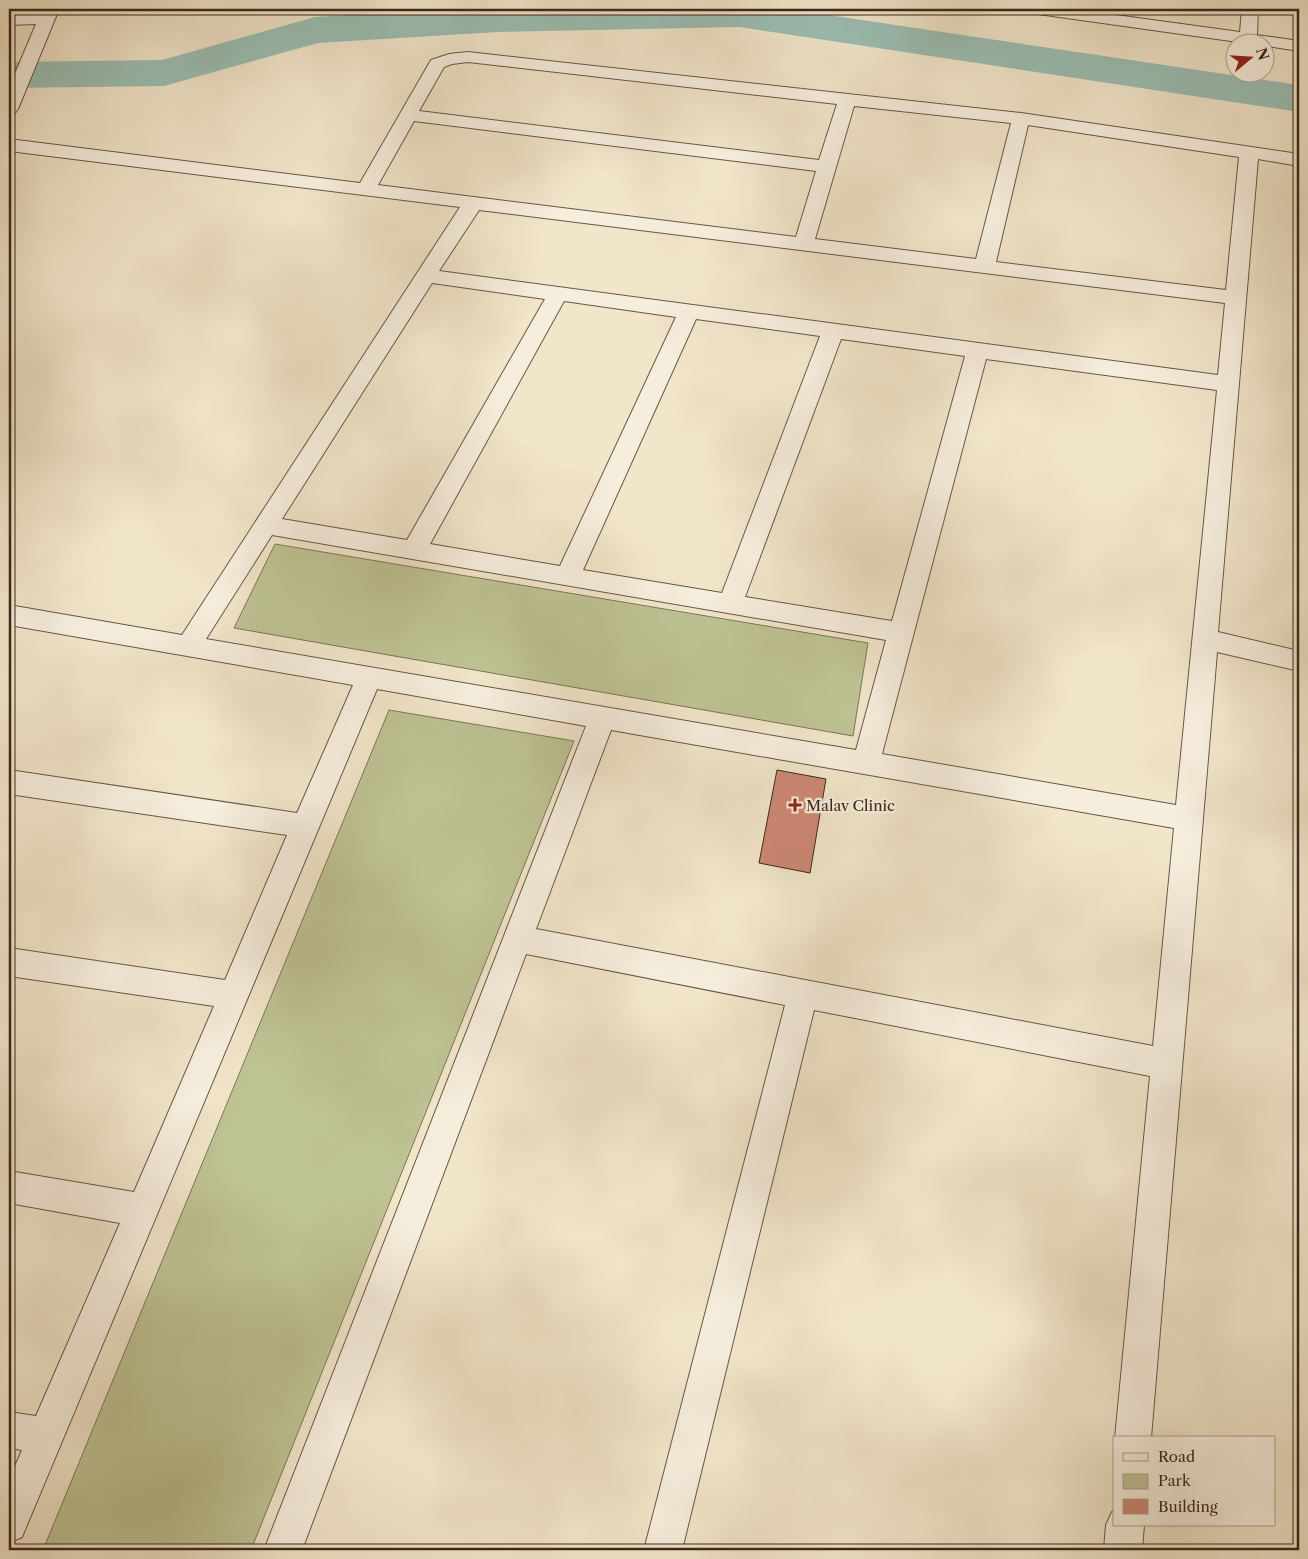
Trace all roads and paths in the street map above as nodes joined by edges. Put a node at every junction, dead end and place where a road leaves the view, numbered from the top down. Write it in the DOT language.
graph roads {
  1 [pos="1038,9"];
  2 [pos="1250,9"];
  3 [pos="46,19"];
  4 [pos="9,20"];
  5 [pos="1248,32"];
  6 [pos="1226,36"];
  7 [pos="1276,43"];
  8 [pos="1299,46"];
  9 [pos="847,99"];
  10 [pos="9,109"];
  11 [pos="408,115"];
  12 [pos="1021,118"];
  13 [pos="9,145"];
  14 [pos="1249,153"];
  15 [pos="1299,160"];
  16 [pos="827,167"];
  17 [pos="366,189"];
  18 [pos="473,203"];
  19 [pos="804,244"];
  20 [pos="984,267"];
  21 [pos="426,276"];
  22 [pos="558,294"];
  23 [pos="1236,298"];
  24 [pos="690,312"];
  25 [pos="832,331"];
  26 [pos="977,350"];
  27 [pos="1228,384"];
  28 [pos="266,525"];
  29 [pos="414,550"];
  30 [pos="568,576"];
  31 [pos="730,604"];
  32 [pos="9,615"];
  33 [pos="901,633"];
  34 [pos="1205,639"];
  35 [pos="188,646"];
  36 [pos="1299,661"];
  37 [pos="369,677"];
  38 [pos="602,718"];
  39 [pos="866,764"];
  40 [pos="9,782"];
  41 [pos="1189,819"];
  42 [pos="306,826"];
  43 [pos="518,938"];
  44 [pos="9,962"];
  45 [pos="803,993"];
  46 [pos="233,995"];
  47 [pos="1167,1064"];
  48 [pos="9,1187"];
  49 [pos="143,1210"];
  50 [pos="9,1430"];
  51 [pos="46,1436"];
  52 [pos="1133,1436"];
  53 [pos="9,1524"];
  54 [pos="1125,1526"];
  55 [pos="283,1550"];
  56 [pos="664,1550"];
  57 [pos="1123,1550"];
  1 -- 6 [label="street"];
  2 -- 5 [label="street"];
  3 -- 4 [label="street"];
  3 -- 10 [label="street"];
  7 -- 8 [label="street"];
  9 -- 11 [label="street"];
  9 -- 12 [label="street"];
  9 -- 16 [label="street"];
  11 -- 16 [label="street"];
  11 -- 17 [label="street"];
  12 -- 14 [label="street"];
  12 -- 20 [label="street"];
  13 -- 17 [label="street"];
  14 -- 15 [label="street"];
  14 -- 23 [label="street"];
  16 -- 19 [label="street"];
  17 -- 18 [label="street"];
  18 -- 19 [label="street"];
  18 -- 21 [label="street"];
  19 -- 20 [label="street"];
  20 -- 23 [label="street"];
  21 -- 22 [label="street"];
  21 -- 28 [label="street"];
  22 -- 24 [label="street"];
  22 -- 29 [label="street"];
  23 -- 27 [label="street"];
  24 -- 25 [label="street"];
  24 -- 30 [label="street"];
  25 -- 26 [label="street"];
  25 -- 31 [label="street"];
  26 -- 27 [label="street"];
  26 -- 33 [label="street"];
  27 -- 34 [label="street"];
  28 -- 29 [label="street"];
  28 -- 35 [label="street"];
  29 -- 30 [label="street"];
  30 -- 31 [label="street"];
  31 -- 33 [label="street"];
  32 -- 35 [label="street"];
  33 -- 39 [label="street"];
  34 -- 36 [label="street"];
  34 -- 41 [label="street"];
  35 -- 37 [label="street"];
  37 -- 38 [label="street"];
  37 -- 42 [label="street"];
  38 -- 39 [label="street"];
  38 -- 43 [label="street"];
  39 -- 41 [label="street"];
  40 -- 42 [label="street"];
  41 -- 47 [label="street"];
  42 -- 46 [label="street"];
  43 -- 45 [label="street"];
  43 -- 55 [label="street"];
  44 -- 46 [label="street"];
  45 -- 47 [label="street"];
  45 -- 56 [label="street"];
  46 -- 49 [label="street"];
  47 -- 52 [label="street"];
  48 -- 49 [label="street"];
  49 -- 51 [label="street"];
  50 -- 51 [label="street"];
  51 -- 53 [label="street"];
  54 -- 57 [label="street"];
}
